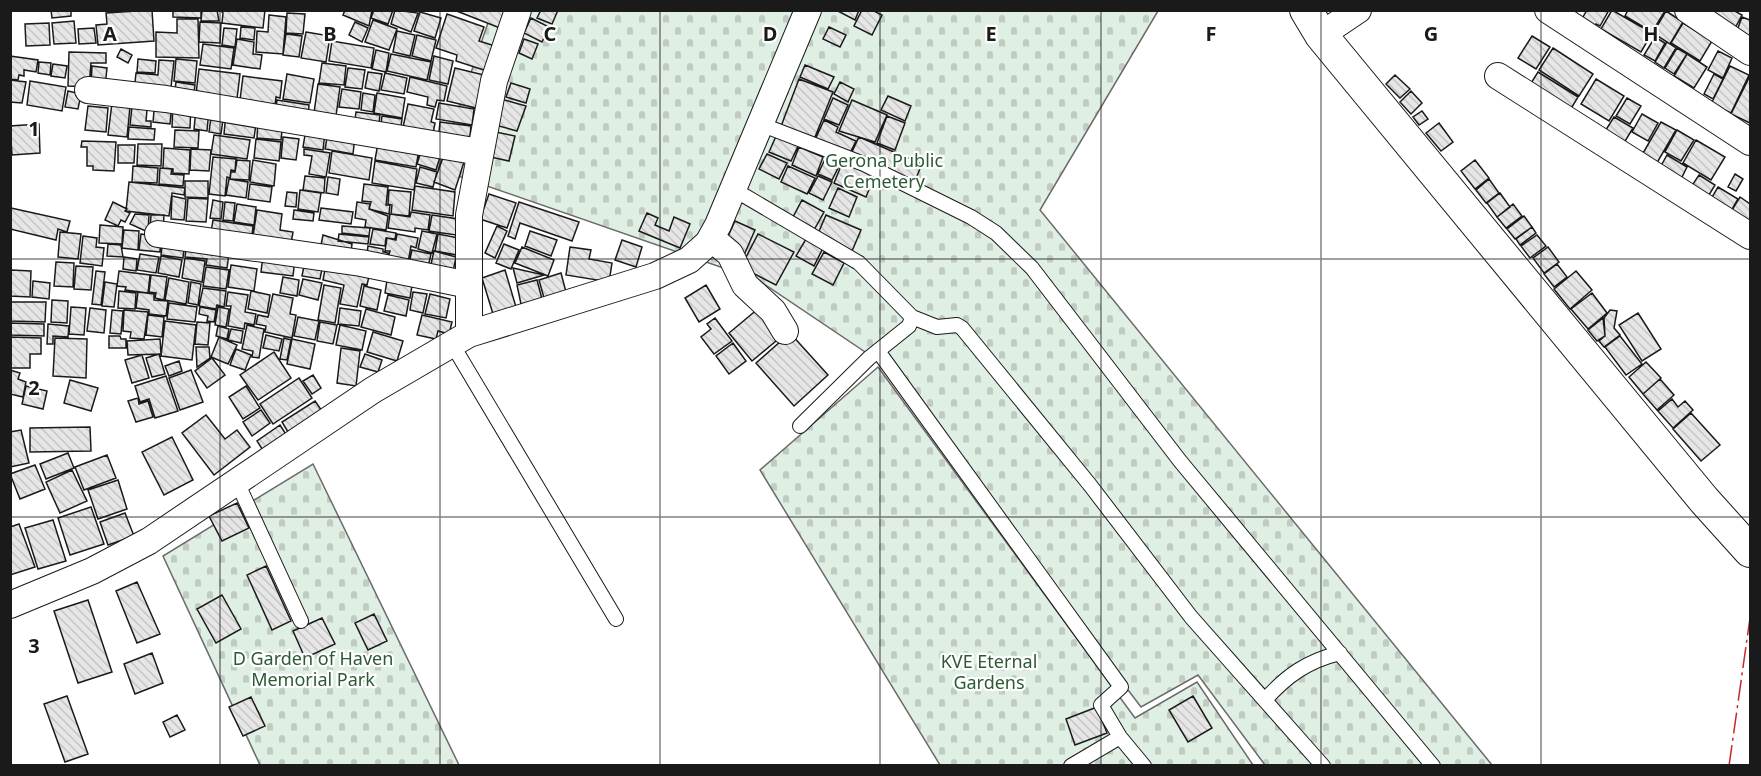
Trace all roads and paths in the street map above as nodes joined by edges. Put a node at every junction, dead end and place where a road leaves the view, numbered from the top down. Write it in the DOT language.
graph roads {
  1 [pos="518,10"];
  2 [pos="808,10"];
  3 [pos="1358,10"];
  4 [pos="1548,10"];
  5 [pos="1688,10"];
  6 [pos="1314,23"];
  7 [pos="1750,52"];
  8 [pos="1498,76"];
  9 [pos="88,90"];
  10 [pos="760,124"];
  11 [pos="1750,142"];
  12 [pos="480,152"];
  13 [pos="733,189"];
  14 [pos="158,234"];
  15 [pos="1750,236"];
  16 [pos="711,238"];
  17 [pos="469,285"];
  18 [pos="912,317"];
  19 [pos="784,331"];
  20 [pos="460,339"];
  21 [pos="878,351"];
  22 [pos="800,426"];
  23 [pos="237,482"];
  24 [pos="1750,551"];
  25 [pos="11,604"];
  26 [pos="616,619"];
  27 [pos="301,621"];
  28 [pos="1340,653"];
  29 [pos="1265,700"];
  30 [pos="1119,737"];
  31 [pos="1079,764"];
  32 [pos="1144,765"];
  33 [pos="1323,765"];
  34 [pos="1433,765"];
  1 -- 12 [label="street"];
  2 -- 10 [label="street"];
  3 -- 6 [label="street"];
  4 -- 11 [label="street"];
  5 -- 7 [label="street"];
  6 -- 24 [label="street"];
  8 -- 15 [label="street"];
  9 -- 12 [label="street"];
  10 -- 13 [label="street"];
  10 -- 28 [label="lane"];
  12 -- 17 [label="street"];
  13 -- 16 [label="street"];
  13 -- 18 [label="lane"];
  14 -- 17 [label="street"];
  16 -- 19 [label="street"];
  16 -- 20 [label="street"];
  17 -- 20 [label="street"];
  18 -- 21 [label="lane"];
  18 -- 29 [label="lane"];
  20 -- 23 [label="street"];
  20 -- 26 [label="lane"];
  21 -- 22 [label="lane"];
  21 -- 30 [label="lane"];
  23 -- 25 [label="street"];
  23 -- 27 [label="lane"];
  28 -- 29 [label="lane"];
  28 -- 34 [label="lane"];
  29 -- 33 [label="lane"];
  30 -- 31 [label="lane"];
  30 -- 32 [label="lane"];
}
